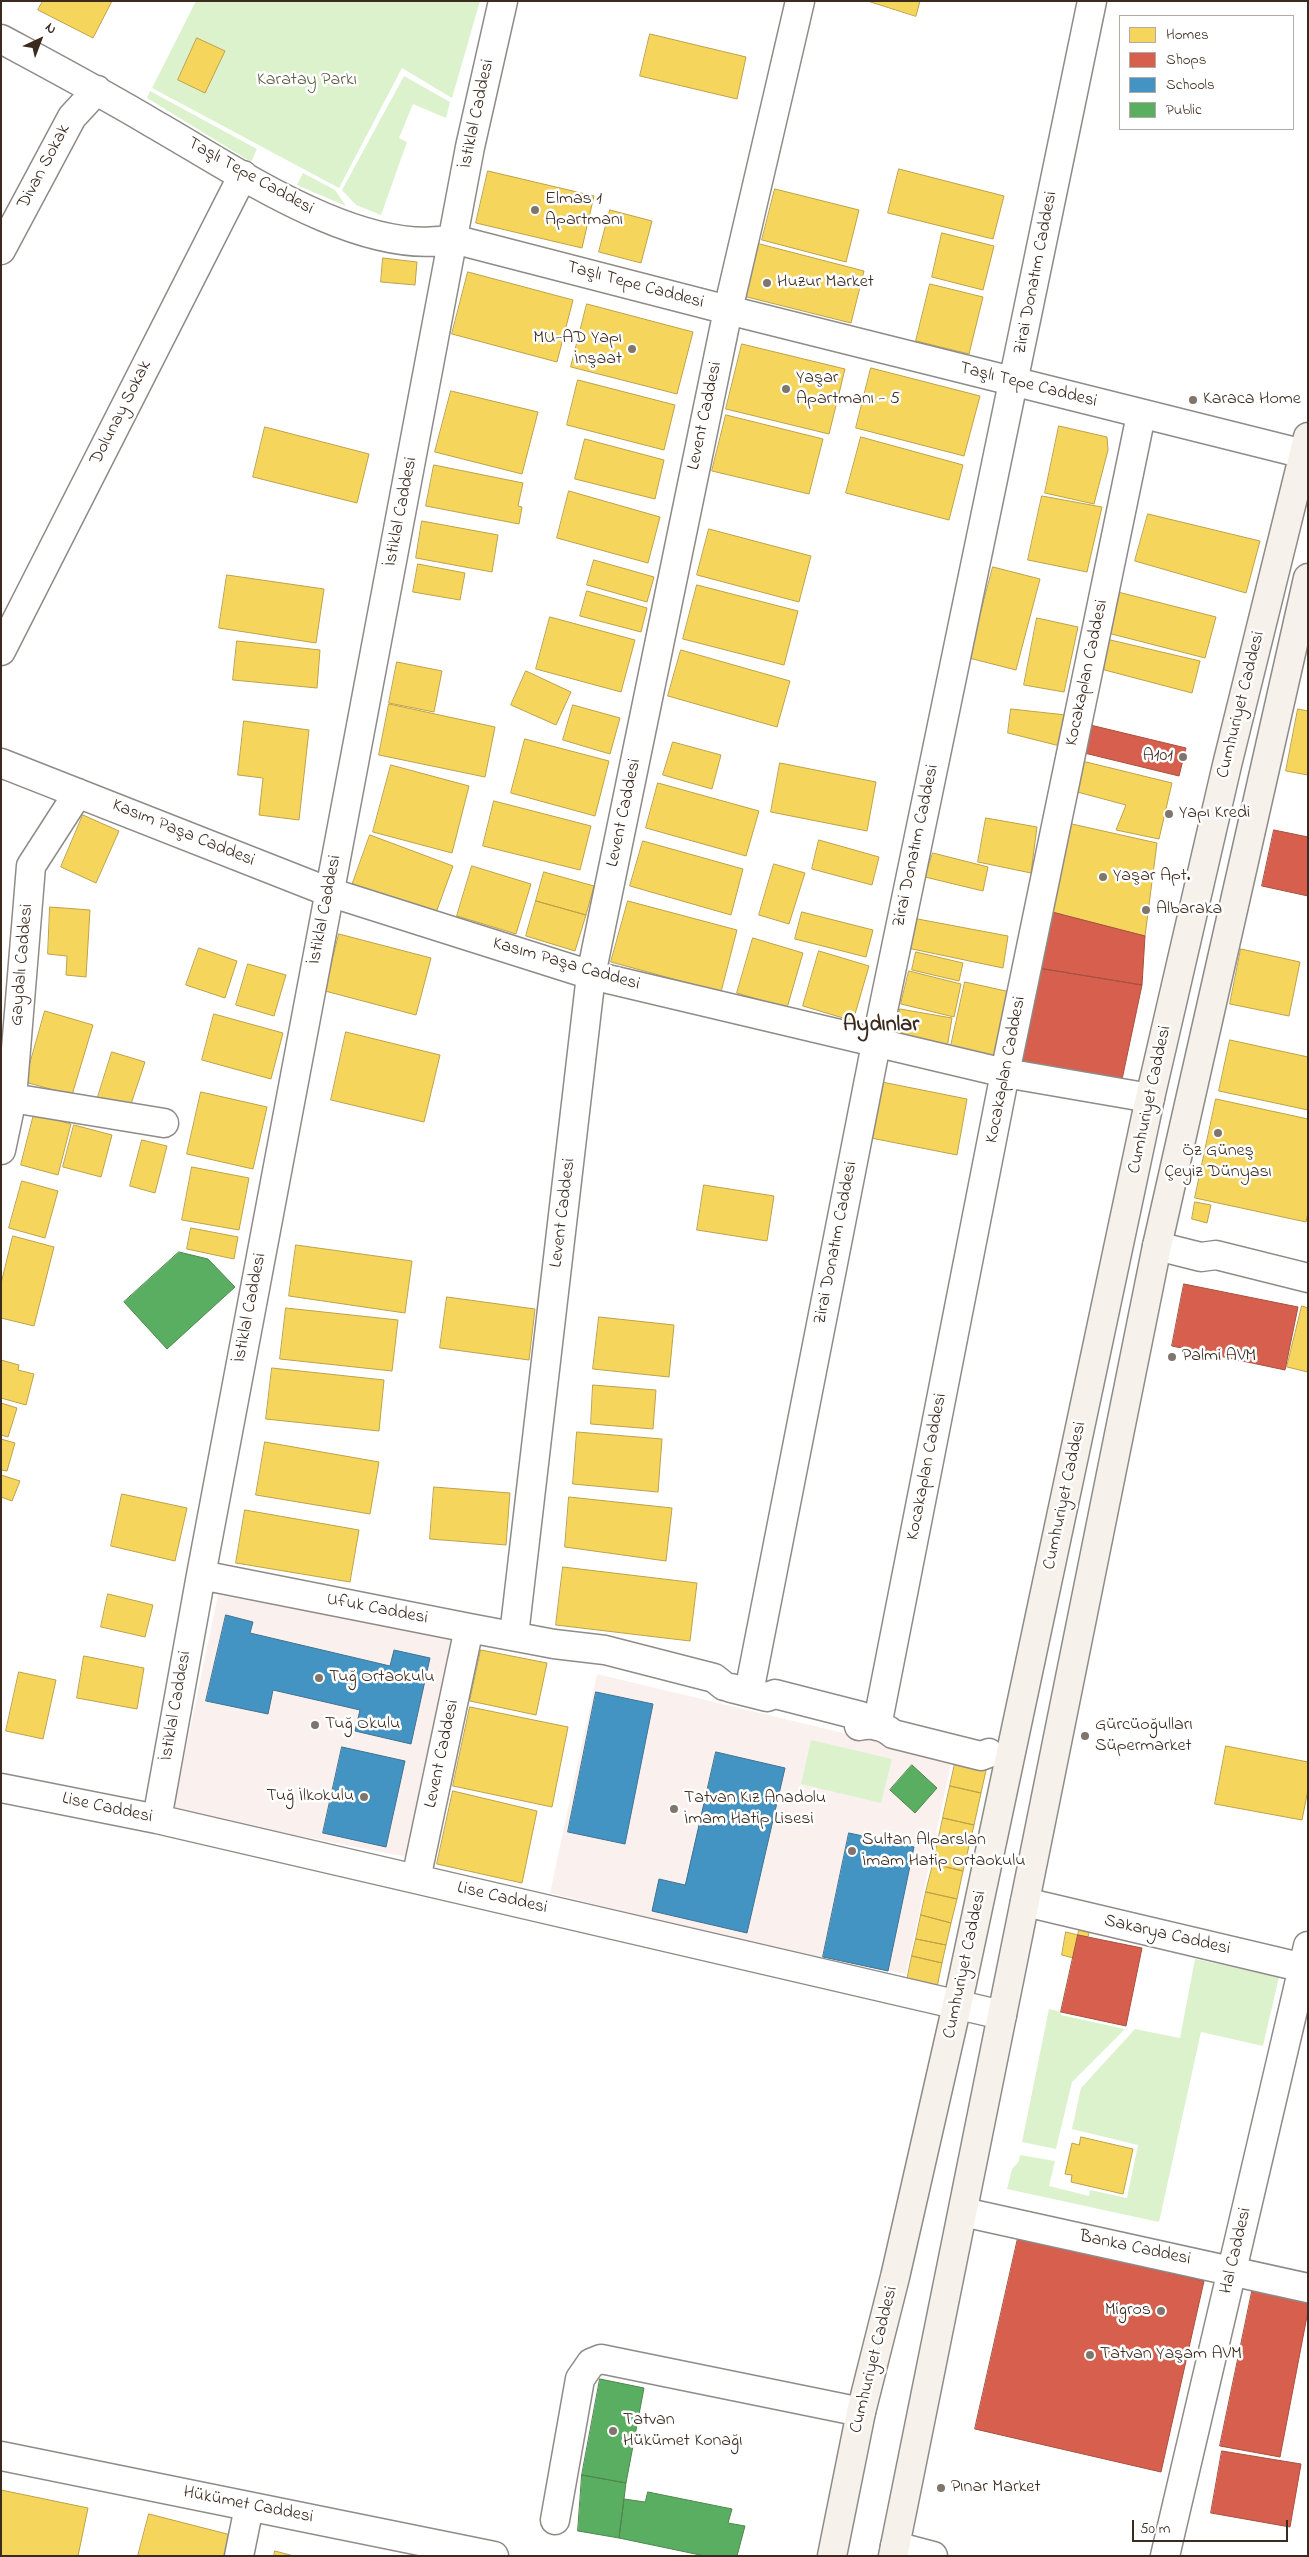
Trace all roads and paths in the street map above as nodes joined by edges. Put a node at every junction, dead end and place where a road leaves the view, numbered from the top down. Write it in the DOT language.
graph roads {
  1 [pos="503,1"];
  2 [pos="800,1"];
  3 [pos="1092,1"];
  4 [pos="1,39"];
  5 [pos="96,90"];
  6 [pos="243,175"];
  7 [pos="454,238"];
  8 [pos="1,250"];
  9 [pos="728,310"];
  10 [pos="1015,382"];
  11 [pos="1141,415"];
  12 [pos="1306,446"];
  13 [pos="1308,578"];
  14 [pos="1,651"];
  15 [pos="1,763"];
  16 [pos="78,793"];
  17 [pos="329,892"];
  18 [pos="591,975"];
  19 [pos="876,1044"];
  20 [pos="1006,1073"];
  21 [pos="7,1096"];
  22 [pos="1150,1098"];
  23 [pos="164,1123"];
  24 [pos="1,1150"];
  25 [pos="1157,1246"];
  26 [pos="1201,1257"];
  27 [pos="1308,1278"];
  28 [pos="1308,1290"];
  29 [pos="201,1575"];
  30 [pos="469,1628"];
  31 [pos="514,1635"];
  32 [pos="747,1692"];
  33 [pos="878,1726"];
  34 [pos="1000,1756"];
  35 [pos="1,1788"];
  36 [pos="157,1820"];
  37 [pos="416,1879"];
  38 [pos="1026,1902"];
  39 [pos="1306,1961"];
  40 [pos="957,2006"];
  41 [pos="1002,2015"];
  42 [pos="963,2212"];
  43 [pos="1233,2270"];
  44 [pos="1308,2288"];
  45 [pos="861,2412"];
  46 [pos="1,2456"];
  47 [pos="249,2507"];
  48 [pos="555,2520"];
  49 [pos="894,2551"];
  50 [pos="239,2556"];
  51 [pos="494,2556"];
  52 [pos="832,2556"];
  53 [pos="934,2556"];
  54 [pos="1165,2556"];
  1 -- 7 [label="street, İstiklal Caddesi"];
  2 -- 9 [label="street, Levent Caddesi"];
  3 -- 10 [label="street, Zirai Donatım Caddesi"];
  4 -- 5 [label="street, Taşlı Tepe Caddesi"];
  5 -- 6 [label="street, Taşlı Tepe Caddesi"];
  5 -- 8 [label="street, Divan Sokak"];
  6 -- 7 [label="street, Taşlı Tepe Caddesi"];
  6 -- 14 [label="street, Dolunay Sokak"];
  7 -- 9 [label="street, Taşlı Tepe Caddesi"];
  7 -- 17 [label="street, İstiklal Caddesi"];
  9 -- 10 [label="street, Taşlı Tepe Caddesi"];
  9 -- 18 [label="street, Levent Caddesi"];
  10 -- 11 [label="street, Taşlı Tepe Caddesi"];
  10 -- 19 [label="street, Zirai Donatım Caddesi"];
  11 -- 12 [label="street, Taşlı Tepe Caddesi"];
  11 -- 20 [label="street, Kocakaplan Caddesi"];
  12 -- 22 [label="highway, Cumhuriyet Caddesi"];
  13 -- 25 [label="highway, Cumhuriyet Caddesi"];
  15 -- 16 [label="street, Kasım Paşa Caddesi"];
  16 -- 17 [label="street, Kasım Paşa Caddesi"];
  16 -- 21 [label="street, Gaydalı Caddesi"];
  17 -- 18 [label="street, Kasım Paşa Caddesi"];
  17 -- 29 [label="street, İstiklal Caddesi"];
  18 -- 19 [label="street, Kasım Paşa Caddesi"];
  18 -- 31 [label="street, Levent Caddesi"];
  19 -- 20 [label="street, Kasım Paşa Caddesi"];
  19 -- 32 [label="street, Zirai Donatım Caddesi"];
  20 -- 22 [label="street, Kasım Paşa Caddesi"];
  20 -- 33 [label="street, Kocakaplan Caddesi"];
  21 -- 23 [label="street"];
  21 -- 24 [label="street, Gaydalı Caddesi"];
  22 -- 34 [label="highway, Cumhuriyet Caddesi"];
  25 -- 26 [label="street"];
  25 -- 38 [label="highway, Cumhuriyet Caddesi"];
  26 -- 27 [label="street"];
  26 -- 28 [label="street"];
  29 -- 30 [label="street, Ufuk Caddesi"];
  29 -- 36 [label="street, İstiklal Caddesi"];
  30 -- 31 [label="street, Ufuk Caddesi"];
  30 -- 37 [label="street, Levent Caddesi"];
  31 -- 32 [label="street, Ufuk Caddesi"];
  32 -- 33 [label="street, Ufuk Caddesi"];
  33 -- 34 [label="street, Ufuk Caddesi"];
  34 -- 40 [label="highway, Cumhuriyet Caddesi"];
  35 -- 36 [label="street, Lise Caddesi"];
  36 -- 37 [label="street, Lise Caddesi"];
  37 -- 40 [label="street, Lise Caddesi"];
  38 -- 39 [label="street, Sakarya Caddesi"];
  38 -- 41 [label="highway, Cumhuriyet Caddesi"];
  39 -- 43 [label="street, Hal Caddesi"];
  40 -- 41 [label="street, Lise Caddesi"];
  40 -- 45 [label="highway, Cumhuriyet Caddesi"];
  41 -- 42 [label="highway, Cumhuriyet Caddesi"];
  42 -- 43 [label="street, Banka Caddesi"];
  42 -- 49 [label="highway, Cumhuriyet Caddesi"];
  43 -- 44 [label="street, Banka Caddesi"];
  43 -- 54 [label="street, Hal Caddesi"];
  45 -- 48 [label="street"];
  45 -- 52 [label="highway, Cumhuriyet Caddesi"];
  46 -- 47 [label="street, Hükümet Caddesi"];
  47 -- 50 [label="street"];
  47 -- 51 [label="street, Hükümet Caddesi"];
  49 -- 53 [label="street"];
}
